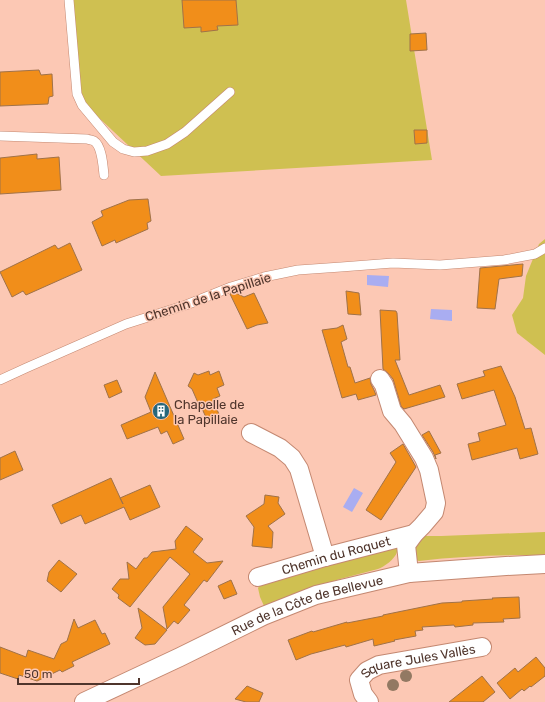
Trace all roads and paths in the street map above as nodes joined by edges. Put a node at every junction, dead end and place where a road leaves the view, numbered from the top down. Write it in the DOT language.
graph roads {
  1 [pos="69,0"];
  2 [pos="230,92"];
  3 [pos="0,136"];
  4 [pos="104,175"];
  5 [pos="545,248"];
  6 [pos="380,379"];
  7 [pos="0,380"];
  8 [pos="252,433"];
  9 [pos="414,534"];
  10 [pos="325,557"];
  11 [pos="545,564"];
  12 [pos="409,573"];
  13 [pos="258,577"];
  14 [pos="482,647"];
  15 [pos="84,702"];
  16 [pos="369,702"];
  1 -- 2 [label="lane"];
  3 -- 4 [label="lane"];
  5 -- 7 [label="lane, Chemin de la Papillaie"];
  6 -- 9 [label="street"];
  8 -- 10 [label="street"];
  9 -- 10 [label="street, Chemin du Roquet"];
  9 -- 12 [label="street"];
  10 -- 13 [label="street, Chemin du Roquet"];
  11 -- 12 [label="street, Rue de la Côte de Bellevue"];
  12 -- 15 [label="street, Rue de la Côte de Bellevue"];
  14 -- 16 [label="street, Square Jules Vallès"];
}
